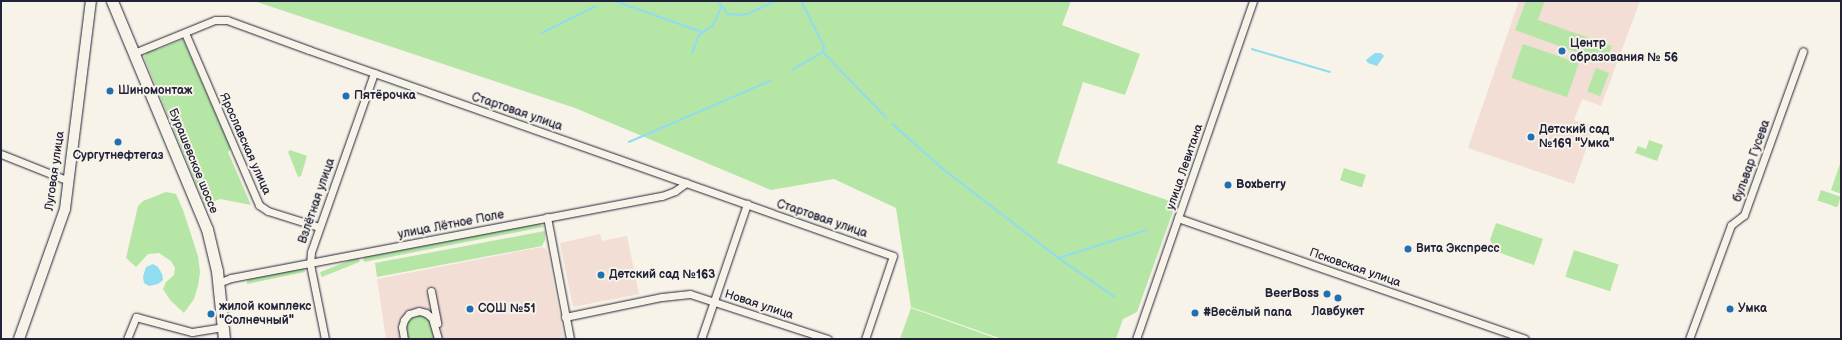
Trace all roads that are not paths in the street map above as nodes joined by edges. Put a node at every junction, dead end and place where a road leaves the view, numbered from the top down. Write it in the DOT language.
graph roads {
  1 [pos="91,1"];
  2 [pos="112,1"];
  3 [pos="1253,1"];
  4 [pos="185,33"];
  5 [pos="1803,51"];
  6 [pos="134,53"];
  7 [pos="374,73"];
  8 [pos="1,154"];
  9 [pos="69,182"];
  10 [pos="686,183"];
  11 [pos="747,204"];
  12 [pos="547,218"];
  13 [pos="1178,218"];
  14 [pos="319,227"];
  15 [pos="310,264"];
  16 [pos="218,283"];
  17 [pos="431,291"];
  18 [pos="714,301"];
  19 [pos="565,317"];
  20 [pos="223,327"];
  21 [pos="19,339"];
  22 [pos="127,339"];
  23 [pos="224,339"];
  24 [pos="325,339"];
  25 [pos="404,339"];
  26 [pos="439,339"];
  27 [pos="570,339"];
  28 [pos="701,339"];
  29 [pos="828,339"];
  30 [pos="865,339"];
  31 [pos="1136,339"];
  32 [pos="1524,339"];
  33 [pos="1689,339"];
  1 -- 9 [label="street, Луговая улица"];
  2 -- 6 [label="main road, Бурашевское шоссе"];
  3 -- 13 [label="street, улица Левитана"];
  4 -- 6 [label="street, Стартовая улица"];
  4 -- 7 [label="street, Стартовая улица"];
  4 -- 14 [label="street, Ярославская улица"];
  5 -- 33 [label="street, бульвар Гусева"];
  6 -- 16 [label="main road, Бурашевское шоссе"];
  7 -- 10 [label="street, Стартовая улица"];
  7 -- 14 [label="street, Взлётная улица"];
  8 -- 9 [label="street"];
  9 -- 21 [label="street, Луговая улица"];
  10 -- 11 [label="street, Стартовая улица"];
  10 -- 12 [label="street, улица Лётное Поле"];
  11 -- 18 [label="street"];
  11 -- 30 [label="street, Стартовая улица"];
  12 -- 15 [label="street, улица Лётное Поле"];
  12 -- 19 [label="street"];
  13 -- 31 [label="street, улица Левитана"];
  13 -- 32 [label="street, Псковская улица"];
  14 -- 15 [label="street, Взлётная улица"];
  15 -- 16 [label="street, улица Лётное Поле"];
  15 -- 24 [label="street, Взлётная улица"];
  16 -- 20 [label="main road, Бурашевское шоссе"];
  17 -- 26 [label="street"];
  18 -- 19 [label="street, Новая улица"];
  18 -- 28 [label="street"];
  18 -- 29 [label="street, Новая улица"];
  19 -- 27 [label="street"];
  20 -- 22 [label="street"];
  20 -- 23 [label="main road, Бурашевское шоссе"];
  25 -- 26 [label="street"];
}
